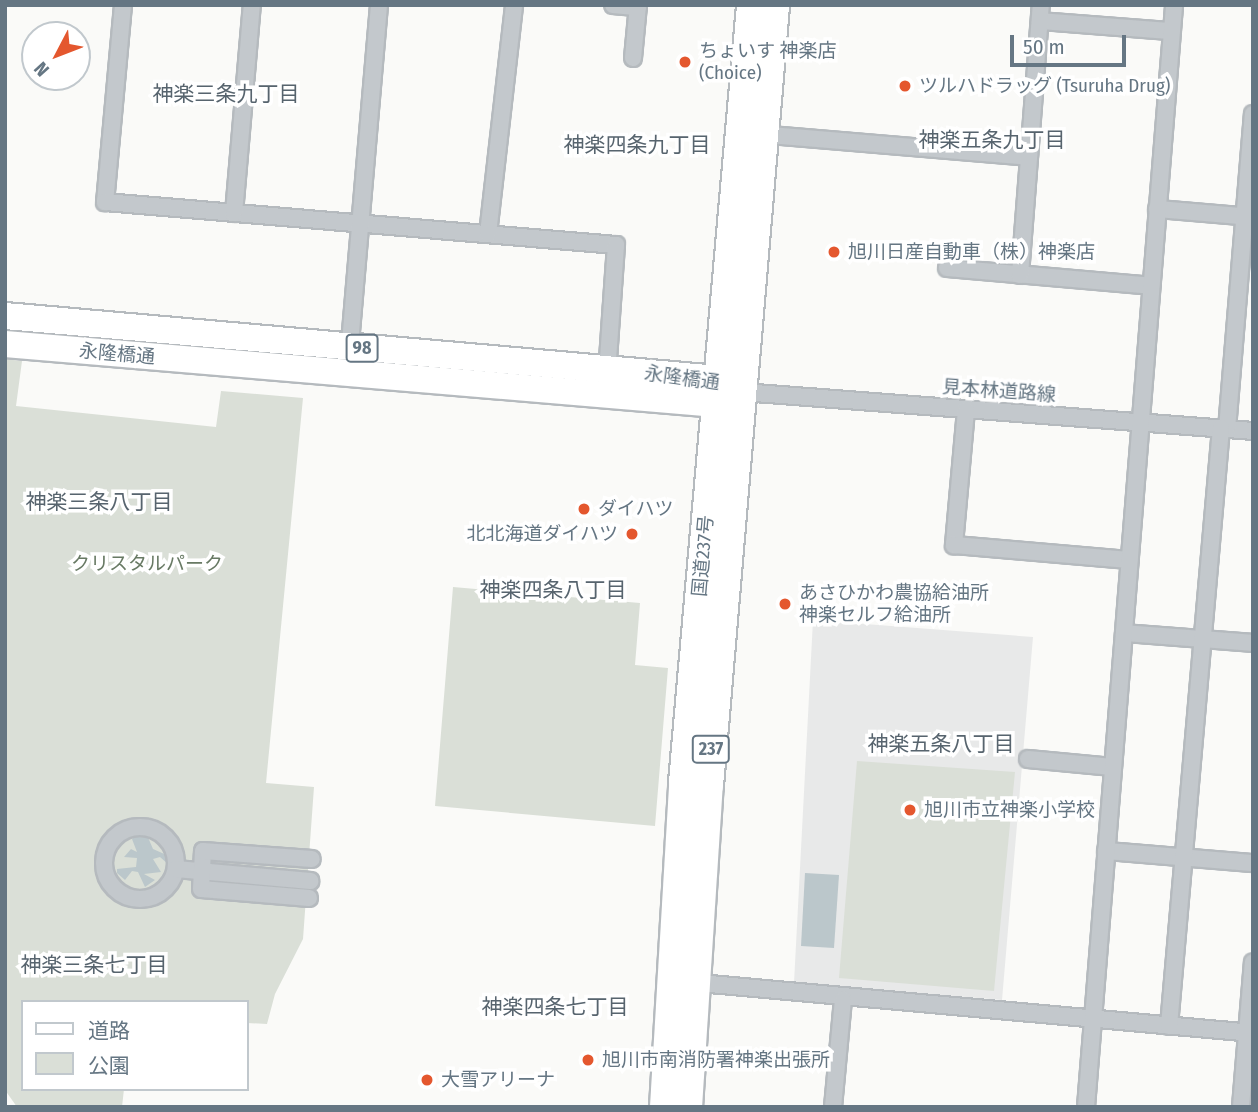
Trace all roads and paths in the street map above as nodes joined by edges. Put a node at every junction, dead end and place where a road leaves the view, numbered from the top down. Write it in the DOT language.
graph roads {
  1 [pos="122,5"];
  2 [pos="252,5"];
  3 [pos="379,5"];
  4 [pos="514,5"];
  5 [pos="613,5"];
  6 [pos="752,5"];
  7 [pos="775,5"];
  8 [pos="1174,5"];
  9 [pos="638,6"];
  10 [pos="1041,13"];
  11 [pos="1171,32"];
  12 [pos="634,58"];
  13 [pos="1253,114"];
  14 [pos="752,134"];
  15 [pos="1029,157"];
  16 [pos="1157,209"];
  17 [pos="234,213"];
  18 [pos="1249,217"];
  19 [pos="360,223"];
  20 [pos="488,234"];
  21 [pos="947,268"];
  22 [pos="1020,275"];
  23 [pos="1151,286"];
  24 [pos="5,316"];
  25 [pos="5,344"];
  26 [pos="349,360"];
  27 [pos="607,383"];
  28 [pos="725,392"];
  29 [pos="967,410"];
  30 [pos="1140,423"];
  31 [pos="1224,428"];
  32 [pos="1253,431"];
  33 [pos="1129,561"];
  34 [pos="1124,633"];
  35 [pos="1203,639"];
  36 [pos="1253,643"];
  37 [pos="1028,759"];
  38 [pos="1113,767"];
  39 [pos="1106,851"];
  40 [pos="1184,858"];
  41 [pos="312,859"];
  42 [pos="1253,863"];
  43 [pos="176,869"];
  44 [pos="310,881"];
  45 [pos="309,898"];
  46 [pos="1253,962"];
  47 [pos="686,982"];
  48 [pos="843,999"];
  49 [pos="1093,1019"];
  50 [pos="1169,1026"];
  51 [pos="1250,1033"];
  52 [pos="665,1107"];
  53 [pos="687,1107"];
  54 [pos="833,1107"];
  55 [pos="1086,1107"];
  56 [pos="1241,1107"];
  1 -- 17 [label="street"];
  2 -- 17 [label="street"];
  3 -- 19 [label="street"];
  4 -- 20 [label="street"];
  5 -- 9 [label="street"];
  6 -- 14 [label="highway, 国道237号 / 237"];
  7 -- 14 [label="highway, 国道237号 / 237"];
  8 -- 11 [label="street"];
  9 -- 12 [label="street"];
  10 -- 11 [label="street"];
  10 -- 15 [label="street"];
  11 -- 16 [label="street"];
  13 -- 18 [label="street"];
  14 -- 15 [label="street"];
  14 -- 28 [label="highway, 国道237号 / 237"];
  15 -- 22 [label="street"];
  16 -- 18 [label="street"];
  16 -- 23 [label="street"];
  17 -- 19 [label="street"];
  18 -- 31 [label="street"];
  19 -- 20 [label="street"];
  19 -- 26 [label="street"];
  20 -- 27 [label="street"];
  21 -- 22 [label="street"];
  22 -- 23 [label="street"];
  23 -- 30 [label="street"];
  24 -- 26 [label="main road, 永隆橋通 / 98"];
  25 -- 26 [label="main road, 永隆橋通 / 98"];
  26 -- 27 [label="main road, 永隆橋通 / 98"];
  27 -- 28 [label="main road, 永隆橋通 / 98"];
  28 -- 29 [label="street, 見本林道路線"];
  28 -- 47 [label="highway, 国道237号 / 237"];
  29 -- 30 [label="street, 見本林道路線"];
  29 -- 33 [label="street"];
  30 -- 31 [label="street, 見本林道路線"];
  30 -- 33 [label="street"];
  31 -- 32 [label="street, 見本林道路線"];
  31 -- 35 [label="street"];
  33 -- 34 [label="street"];
  34 -- 35 [label="street"];
  34 -- 38 [label="street"];
  35 -- 36 [label="street"];
  35 -- 40 [label="street"];
  37 -- 38 [label="street"];
  38 -- 39 [label="street"];
  39 -- 40 [label="street"];
  39 -- 49 [label="street"];
  40 -- 42 [label="street"];
  40 -- 50 [label="street"];
  41 -- 45 [label="street"];
  43 -- 43 [label="street"];
  43 -- 44 [label="street"];
  46 -- 51 [label="street"];
  47 -- 48 [label="street"];
  47 -- 52 [label="highway, 国道237号 / 237"];
  47 -- 53 [label="highway, 国道237号 / 237"];
  48 -- 49 [label="street"];
  48 -- 54 [label="street"];
  49 -- 50 [label="street"];
  49 -- 55 [label="street"];
  50 -- 51 [label="street"];
  51 -- 56 [label="street"];
}
